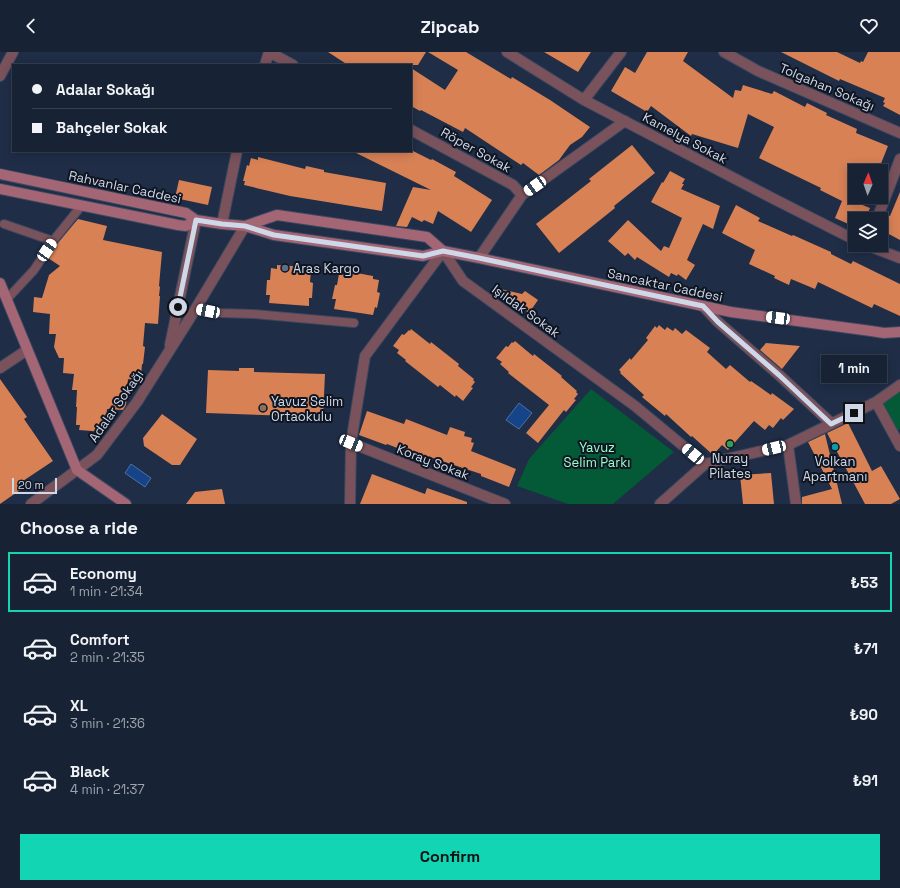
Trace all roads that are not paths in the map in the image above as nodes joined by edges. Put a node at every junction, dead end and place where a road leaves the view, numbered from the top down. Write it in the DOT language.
graph roads {
  1 [pos="13,52"];
  2 [pos="269,52"];
  3 [pos="507,52"];
  4 [pos="621,52"];
  5 [pos="724,52"];
  6 [pos="265,64"];
  7 [pos="291,64"];
  8 [pos="0,76"];
  9 [pos="584,100"];
  10 [pos="625,121"];
  11 [pos="412,131"];
  12 [pos="900,133"];
  13 [pos="237,152"];
  14 [pos="900,159"];
  15 [pos="0,174"];
  16 [pos="3,191"];
  17 [pos="522,195"];
  18 [pos="82,205"];
  19 [pos="880,212"];
  20 [pos="196,220"];
  21 [pos="4,224"];
  22 [pos="222,224"];
  23 [pos="245,226"];
  24 [pos="848,236"];
  25 [pos="53,241"];
  26 [pos="443,251"];
  27 [pos="884,252"];
  28 [pos="479,258"];
  29 [pos="900,258"];
  30 [pos="0,283"];
  31 [pos="7,299"];
  32 [pos="703,306"];
  33 [pos="196,308"];
  34 [pos="354,323"];
  35 [pos="884,332"];
  36 [pos="900,332"];
  37 [pos="900,337"];
  38 [pos="28,350"];
  39 [pos="169,351"];
  40 [pos="0,368"];
  41 [pos="900,385"];
  42 [pos="876,402"];
  43 [pos="831,424"];
  44 [pos="351,443"];
  45 [pos="788,445"];
  46 [pos="900,446"];
  47 [pos="705,464"];
  48 [pos="77,470"];
  49 [pos="31,504"];
  50 [pos="126,504"];
  51 [pos="350,504"];
  52 [pos="505,504"];
  53 [pos="660,504"];
  54 [pos="796,504"];
  1 -- 8 [label="street"];
  2 -- 6 [label="street"];
  2 -- 7 [label="street"];
  3 -- 9 [label="street, Kamelya Sokak"];
  4 -- 9 [label="street"];
  5 -- 12 [label="street, Tolgahan Sokağı"];
  9 -- 10 [label="street, Kamelya Sokak"];
  10 -- 17 [label="street"];
  10 -- 24 [label="street, Kamelya Sokak"];
  11 -- 17 [label="street, Röper Sokak"];
  13 -- 22 [label="street"];
  14 -- 19 [label="street"];
  15 -- 20 [label="street, Rahvanlar Caddesi"];
  16 -- 18 [label="street, Rahvanlar Caddesi"];
  17 -- 28 [label="street"];
  18 -- 20 [label="street, Rahvanlar Caddesi"];
  18 -- 25 [label="lane"];
  20 -- 22 [label="street"];
  20 -- 39 [label="street, Adalar Sokağı"];
  21 -- 25 [label="lane"];
  22 -- 23 [label="street"];
  23 -- 26 [label="street"];
  23 -- 26 [label="street"];
  23 -- 33 [label="street, Adalar Sokağı"];
  25 -- 31 [label="lane"];
  26 -- 28 [label="street, Sancaktar Caddesi"];
  26 -- 44 [label="street"];
  26 -- 47 [label="street, Işıldak Sokak"];
  27 -- 29 [label="street"];
  28 -- 32 [label="street, Sancaktar Caddesi"];
  30 -- 31 [label="street"];
  31 -- 38 [label="street"];
  32 -- 35 [label="street, Sancaktar Caddesi"];
  32 -- 43 [label="street"];
  33 -- 34 [label="lane"];
  33 -- 39 [label="street, Adalar Sokağı"];
  35 -- 36 [label="street"];
  35 -- 37 [label="street"];
  38 -- 40 [label="street"];
  38 -- 48 [label="street"];
  39 -- 48 [label="street, Adalar Sokağı"];
  41 -- 42 [label="street"];
  42 -- 43 [label="street"];
  42 -- 46 [label="street"];
  43 -- 45 [label="street"];
  44 -- 51 [label="street"];
  44 -- 52 [label="street, Koray Sokak"];
  45 -- 47 [label="street"];
  45 -- 54 [label="street"];
  47 -- 53 [label="street"];
  48 -- 49 [label="street, Adalar Sokağı"];
  48 -- 50 [label="street"];
}
